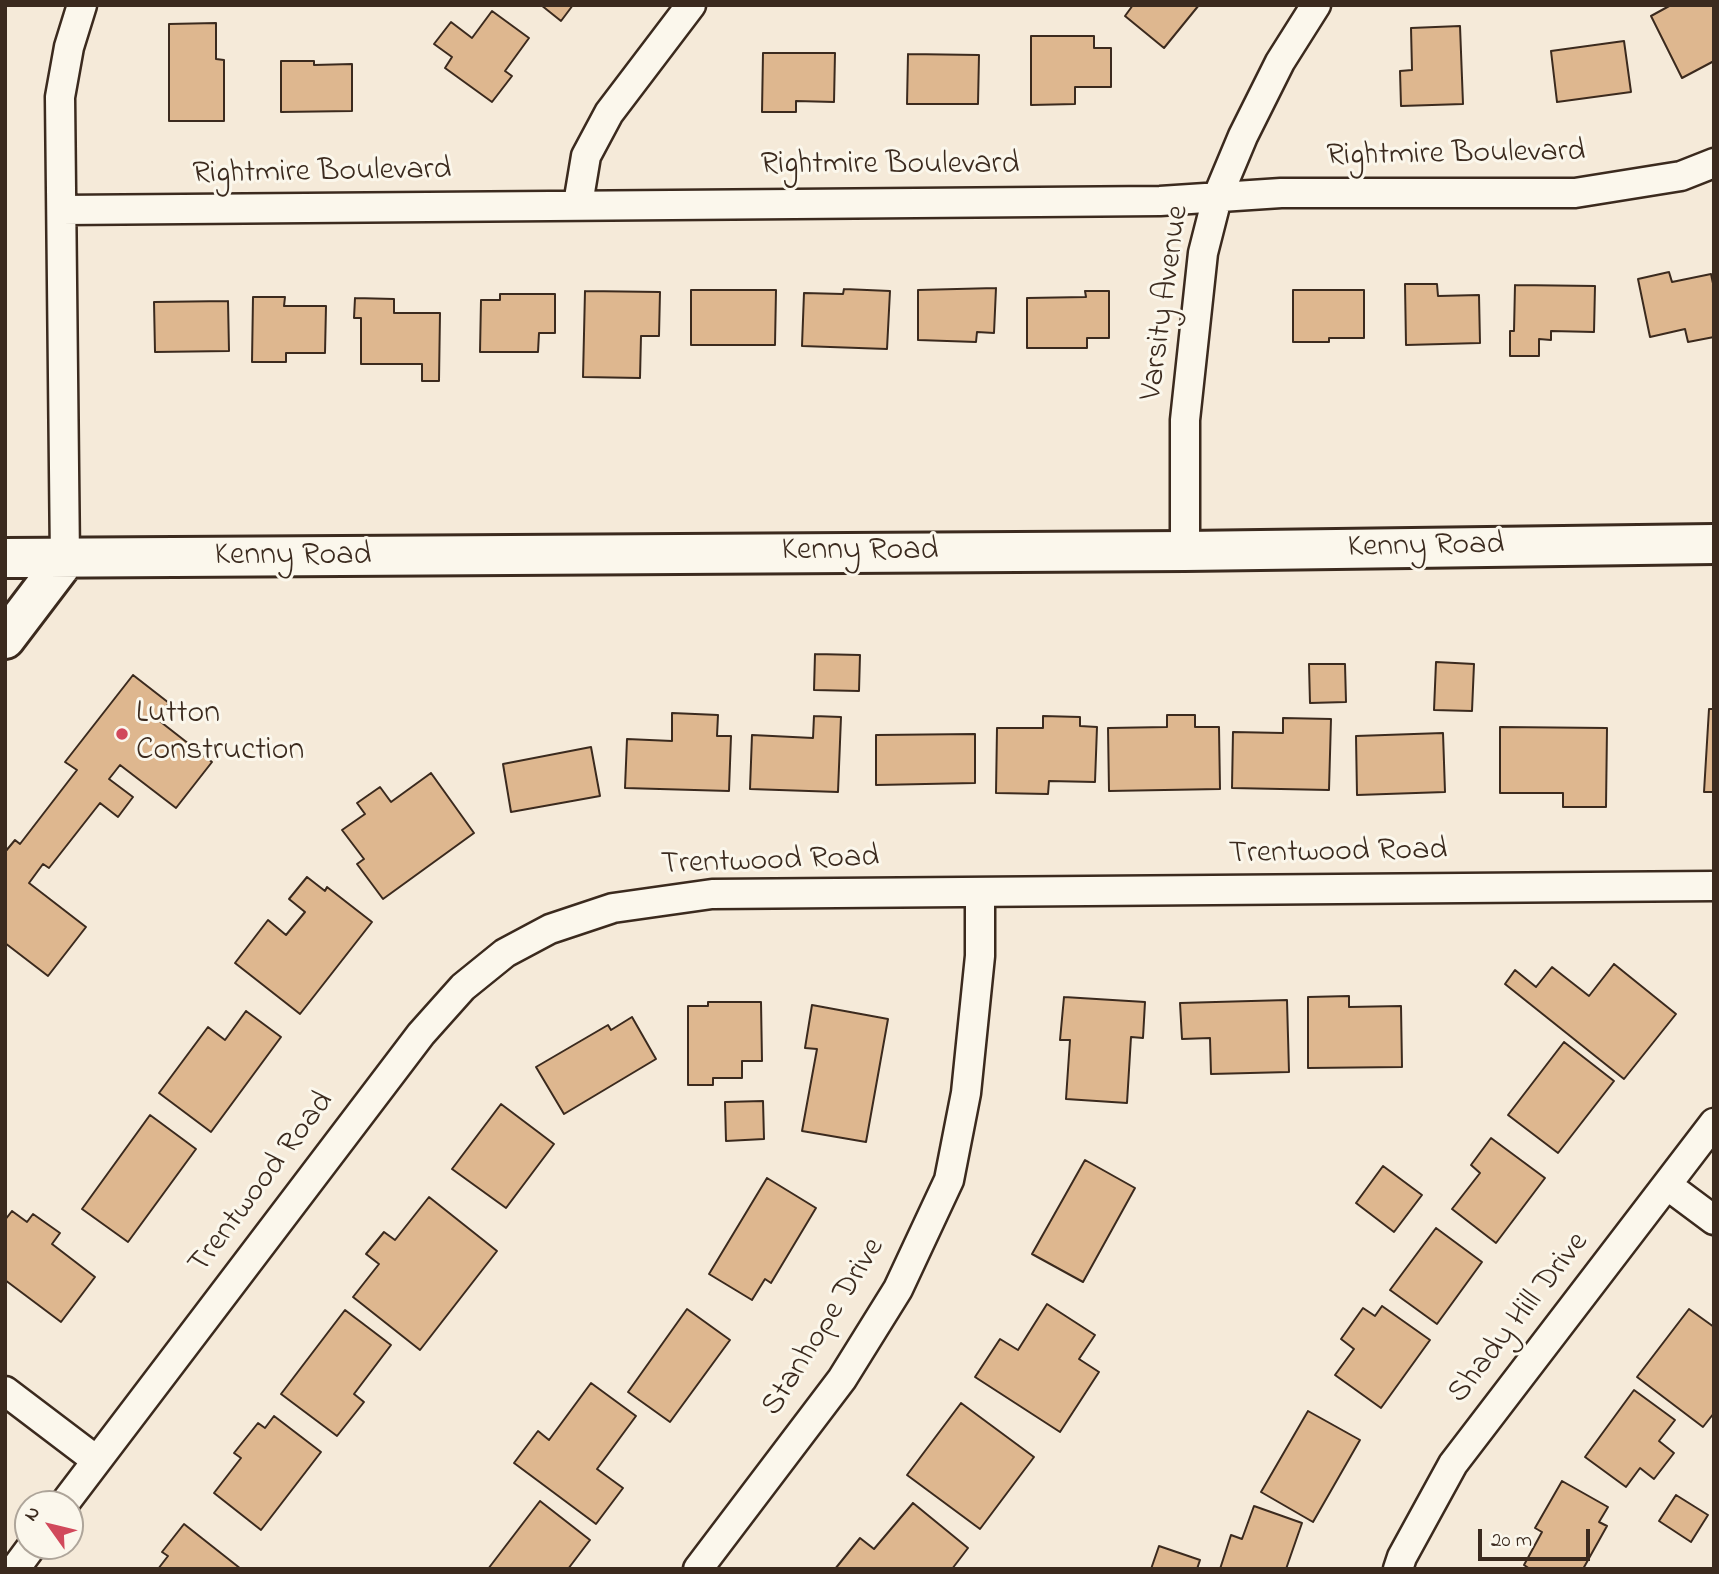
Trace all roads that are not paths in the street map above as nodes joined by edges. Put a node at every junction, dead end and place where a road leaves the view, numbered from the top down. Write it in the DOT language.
graph roads {
  1 [pos="82,5"];
  2 [pos="691,5"];
  3 [pos="1316,5"];
  4 [pos="1714,163"];
  5 [pos="1217,198"];
  6 [pos="578,204"];
  7 [pos="62,210"];
  8 [pos="1714,544"];
  9 [pos="1185,551"];
  10 [pos="5,558"];
  11 [pos="65,559"];
  12 [pos="5,639"];
  13 [pos="1714,886"];
  14 [pos="980,893"];
  15 [pos="1714,1123"];
  16 [pos="1667,1185"];
  17 [pos="1714,1220"];
  18 [pos="5,1391"];
  19 [pos="96,1460"];
  20 [pos="74,1490"];
  21 [pos="698,1569"];
  22 [pos="1398,1569"];
  1 -- 7 [label="street"];
  2 -- 6 [label="street"];
  3 -- 5 [label="street, Varsity Avenue"];
  4 -- 5 [label="street, Rightmire Boulevard"];
  5 -- 6 [label="street, Rightmire Boulevard"];
  5 -- 9 [label="street, Varsity Avenue"];
  6 -- 7 [label="street, Rightmire Boulevard"];
  7 -- 11 [label="street"];
  8 -- 9 [label="main road, Kenny Road"];
  9 -- 11 [label="main road, Kenny Road"];
  10 -- 11 [label="main road, Kenny Road"];
  11 -- 12 [label="main road"];
  13 -- 14 [label="street, Trentwood Road"];
  14 -- 19 [label="street, Trentwood Road"];
  14 -- 21 [label="street, Stanhope Drive"];
  15 -- 16 [label="street, Shady Hill Drive"];
  16 -- 17 [label="street"];
  16 -- 22 [label="street, Shady Hill Drive"];
  18 -- 19 [label="street"];
  19 -- 20 [label="street, Trentwood Road"];
}
